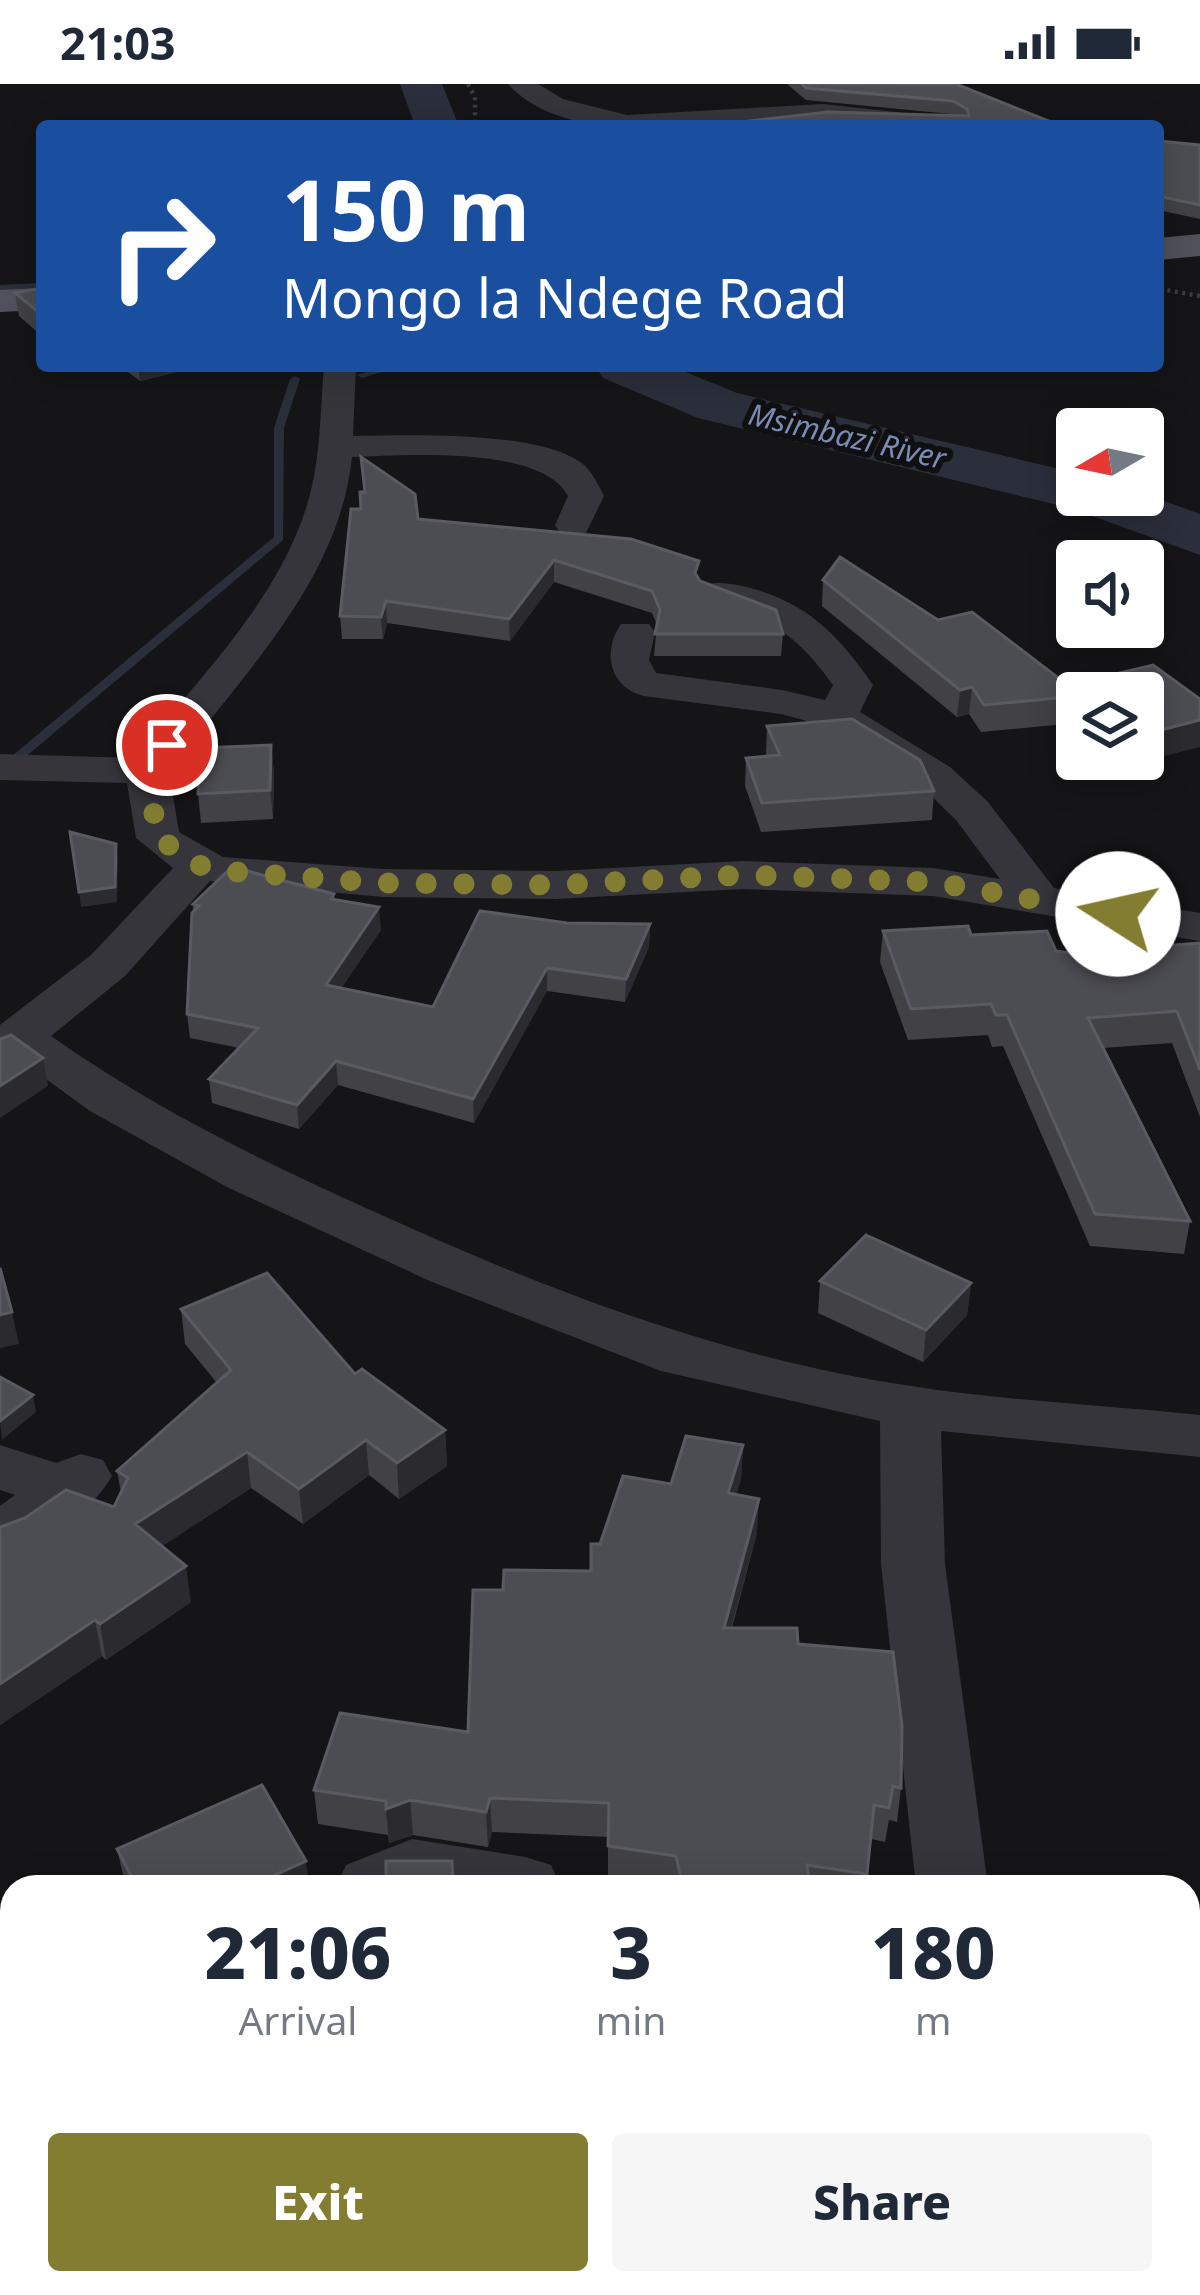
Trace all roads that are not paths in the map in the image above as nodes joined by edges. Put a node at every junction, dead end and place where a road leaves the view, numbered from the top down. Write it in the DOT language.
graph roads {
  1 [pos="520,84"];
  2 [pos="598,120"];
  3 [pos="692,120"];
  4 [pos="913,120"];
  5 [pos="1200,245"];
  6 [pos="1164,248"];
  7 [pos="36,299"];
  8 [pos="0,301"];
  9 [pos="340,372"];
  10 [pos="338,447"];
  11 [pos="573,525"];
  12 [pos="717,593"];
  13 [pos="635,632"];
  14 [pos="837,716"];
  15 [pos="0,767"];
  16 [pos="147,772"];
  17 [pos="199,865"];
  18 [pos="1039,900"];
  19 [pos="1200,928"];
  20 [pos="10,1041"];
  21 [pos="910,1407"];
  22 [pos="1200,1436"];
  23 [pos="0,1468"];
  24 [pos="0,1540"];
  25 [pos="399,1875"];
  26 [pos="450,1875"];
  27 [pos="951,1875"];
  1 -- 2 [label="street"];
  3 -- 4 [label="street"];
  5 -- 6 [label="main road"];
  7 -- 8 [label="main road"];
  9 -- 10 [label="street"];
  10 -- 11 [label="street"];
  10 -- 16 [label="street"];
  12 -- 14 [label="street"];
  13 -- 14 [label="street"];
  14 -- 18 [label="street"];
  15 -- 16 [label="street"];
  16 -- 17 [label="street"];
  17 -- 18 [label="street"];
  17 -- 20 [label="street"];
  18 -- 19 [label="street"];
  20 -- 21 [label="street"];
  21 -- 22 [label="street"];
  21 -- 27 [label="street"];
  23 -- 24 [label="street"];
  25 -- 26 [label="street"];
}
